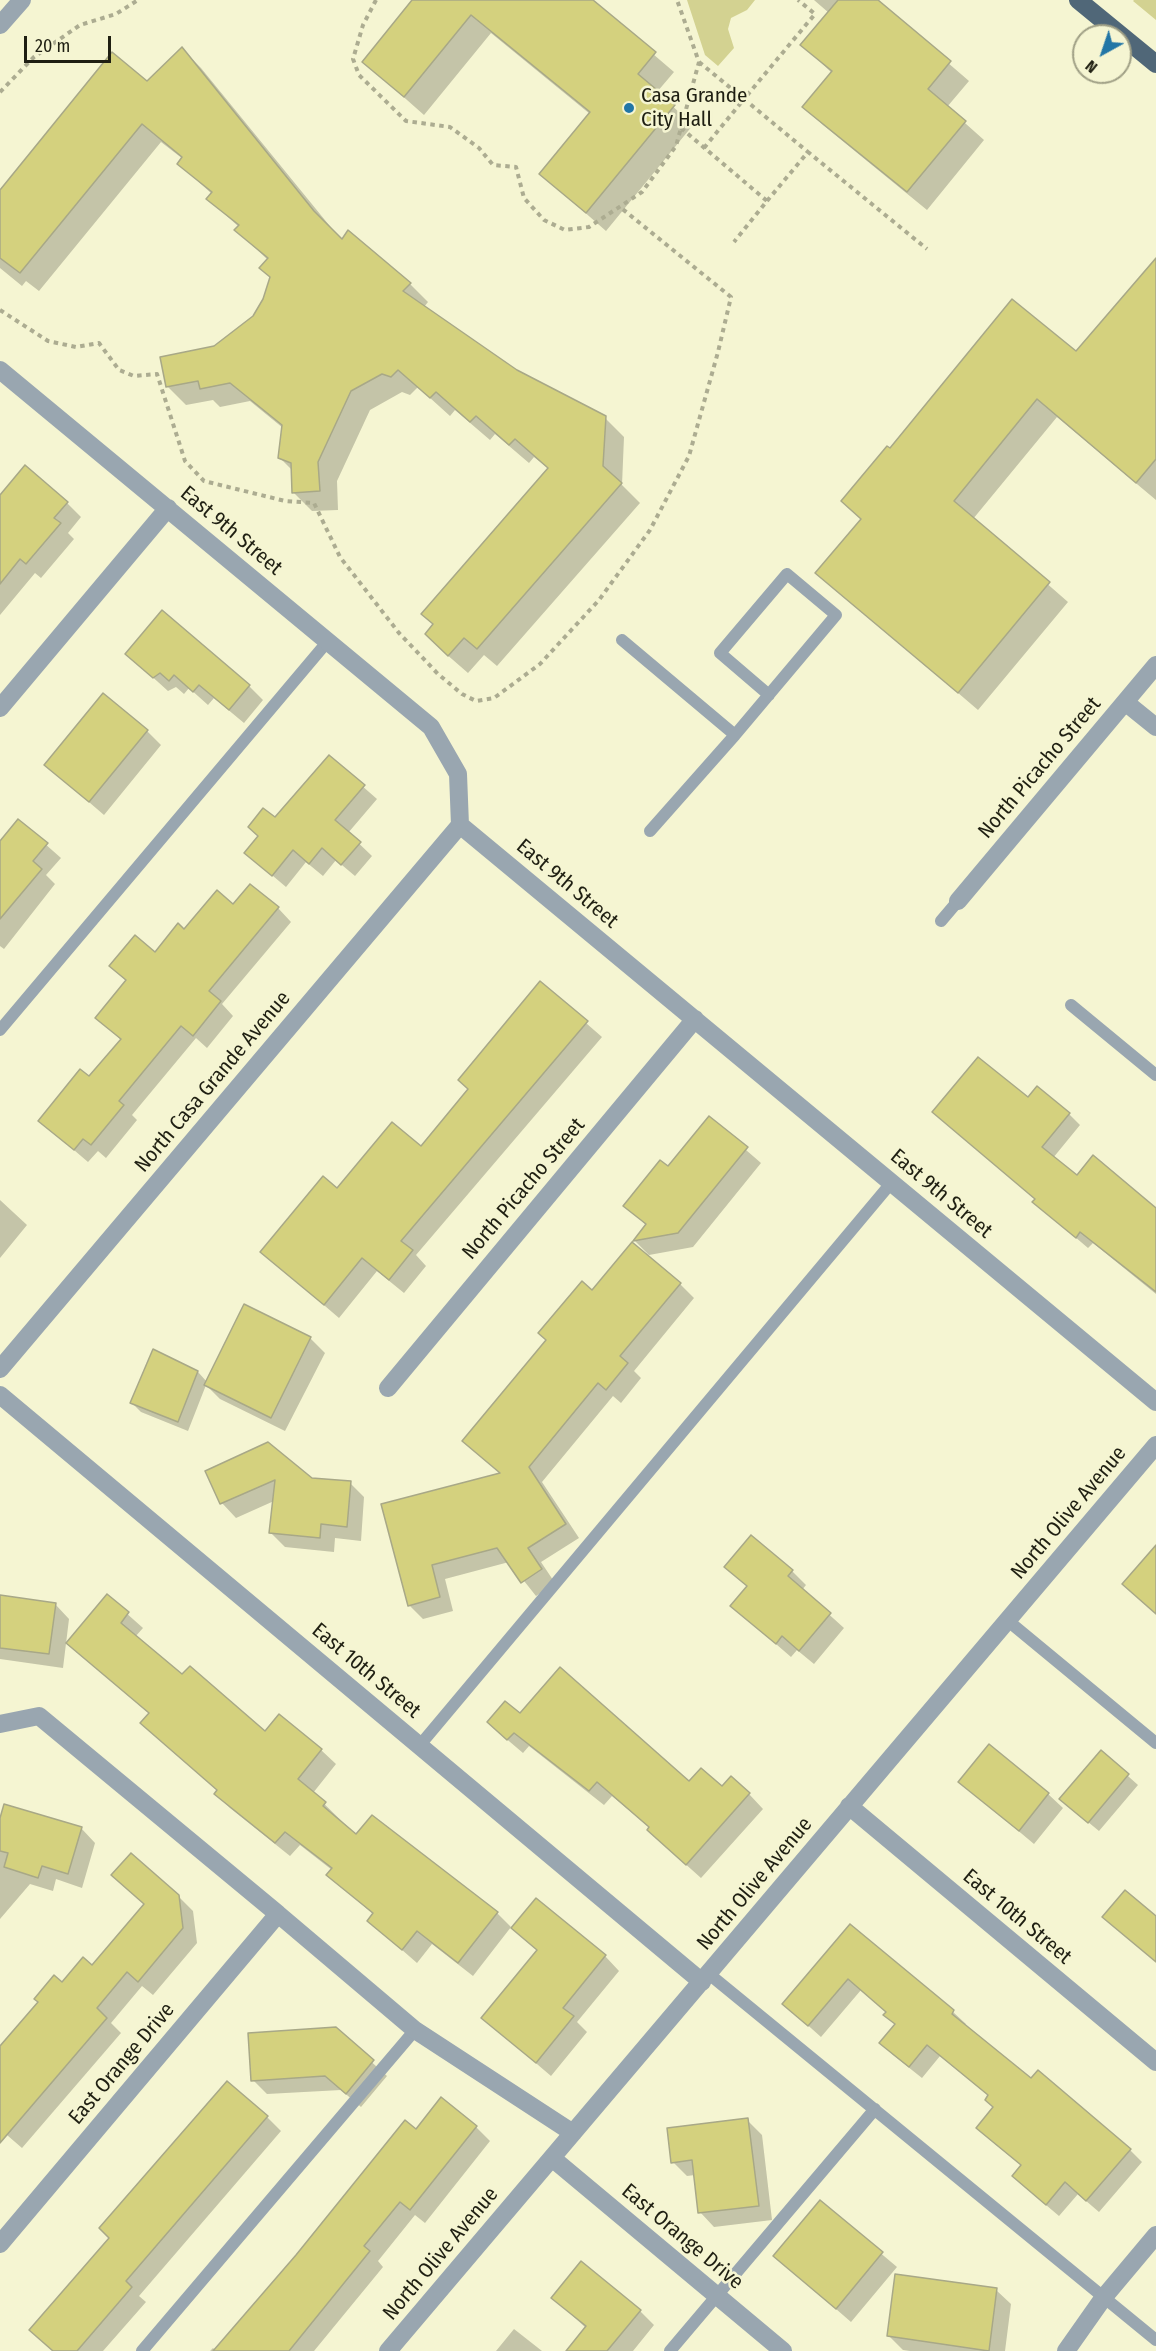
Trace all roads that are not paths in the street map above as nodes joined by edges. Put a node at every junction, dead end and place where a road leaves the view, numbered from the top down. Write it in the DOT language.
graph roads {
  1 [pos="22,0"];
  2 [pos="1078,0"];
  3 [pos="0,26"];
  4 [pos="1156,64"];
  5 [pos="0,370"];
  6 [pos="168,508"];
  7 [pos="622,640"];
  8 [pos="328,641"];
  9 [pos="1156,665"];
  10 [pos="769,694"];
  11 [pos="1125,702"];
  12 [pos="0,708"];
  13 [pos="1156,727"];
  14 [pos="735,735"];
  15 [pos="460,825"];
  16 [pos="650,831"];
  17 [pos="958,901"];
  18 [pos="941,921"];
  19 [pos="1071,1005"];
  20 [pos="695,1019"];
  21 [pos="0,1030"];
  22 [pos="1156,1075"];
  23 [pos="892,1182"];
  24 [pos="0,1369"];
  25 [pos="388,1388"];
  26 [pos="0,1395"];
  27 [pos="1156,1401"];
  28 [pos="1156,1445"];
  29 [pos="1007,1620"];
  30 [pos="0,1724"];
  31 [pos="1156,1743"];
  32 [pos="420,1745"];
  33 [pos="849,1806"];
  34 [pos="278,1914"];
  35 [pos="706,1978"];
  36 [pos="415,2030"];
  37 [pos="1156,2062"];
  38 [pos="875,2109"];
  39 [pos="573,2133"];
  40 [pos="552,2158"];
  41 [pos="1156,2235"];
  42 [pos="0,2244"];
  43 [pos="717,2296"];
  44 [pos="1104,2297"];
  45 [pos="1156,2340"];
  46 [pos="142,2351"];
  47 [pos="388,2351"];
  48 [pos="670,2351"];
  49 [pos="783,2351"];
  50 [pos="1066,2351"];
  1 -- 3 [label="street"];
  2 -- 4 [label="main road"];
  5 -- 6 [label="street, East 9th Street"];
  6 -- 8 [label="street, East 9th Street"];
  6 -- 12 [label="street"];
  7 -- 14 [label="lane"];
  8 -- 15 [label="street, East 9th Street"];
  8 -- 21 [label="lane"];
  9 -- 11 [label="street, North Picacho Street"];
  10 -- 10 [label="lane"];
  10 -- 14 [label="lane"];
  11 -- 13 [label="street"];
  11 -- 17 [label="street, North Picacho Street"];
  14 -- 16 [label="lane"];
  15 -- 20 [label="street, East 9th Street"];
  15 -- 24 [label="street, North Casa Grande Avenue"];
  17 -- 18 [label="lane"];
  19 -- 22 [label="lane"];
  20 -- 23 [label="street, East 9th Street"];
  20 -- 25 [label="street, North Picacho Street"];
  23 -- 27 [label="street, East 9th Street"];
  23 -- 32 [label="lane"];
  26 -- 32 [label="street, East 10th Street"];
  28 -- 29 [label="street, North Olive Avenue"];
  29 -- 31 [label="lane"];
  29 -- 33 [label="street, North Olive Avenue"];
  30 -- 34 [label="street"];
  32 -- 35 [label="street, East 10th Street"];
  33 -- 35 [label="street, North Olive Avenue"];
  33 -- 37 [label="street, East 10th Street"];
  34 -- 36 [label="street"];
  34 -- 42 [label="street, East Orange Drive"];
  35 -- 38 [label="lane"];
  35 -- 39 [label="street, North Olive Avenue"];
  36 -- 39 [label="street"];
  36 -- 46 [label="lane"];
  38 -- 43 [label="lane"];
  38 -- 44 [label="lane"];
  39 -- 40 [label="street, North Olive Avenue"];
  40 -- 43 [label="street, East Orange Drive"];
  40 -- 47 [label="street, North Olive Avenue"];
  41 -- 44 [label="street"];
  43 -- 48 [label="lane"];
  43 -- 49 [label="street, East Orange Drive"];
  44 -- 45 [label="lane"];
  44 -- 50 [label="street"];
}
